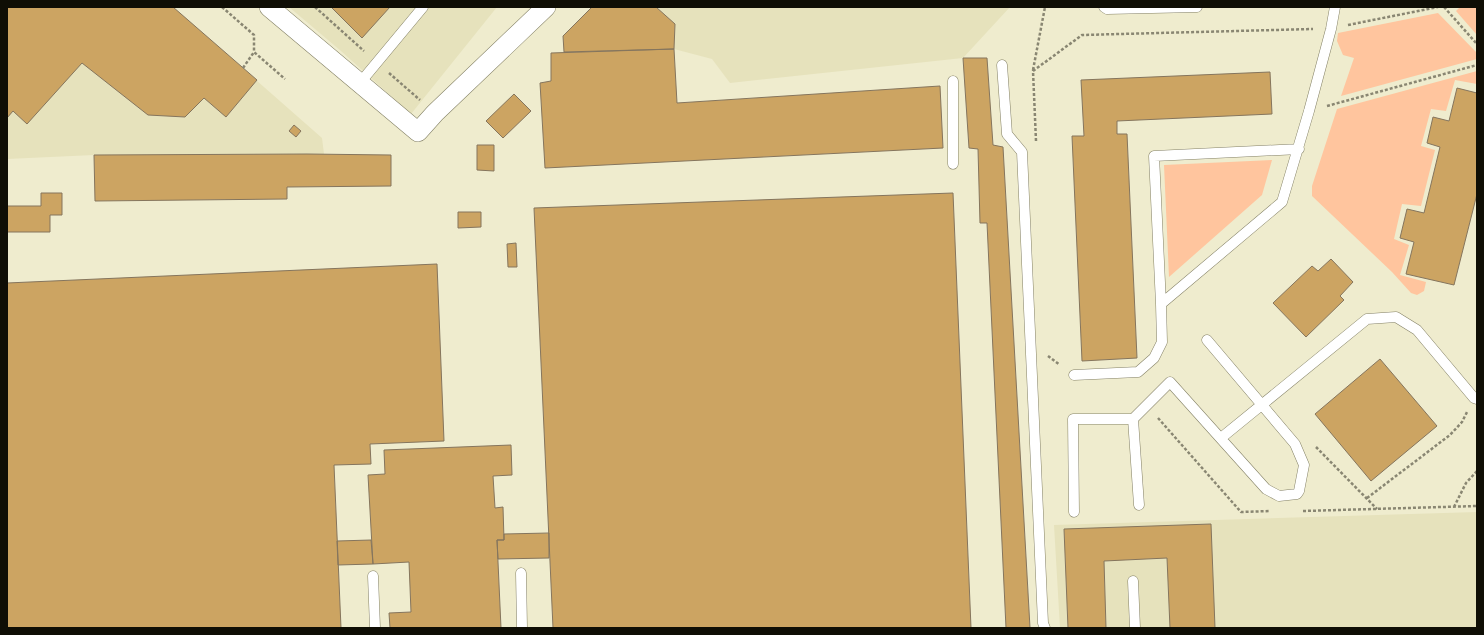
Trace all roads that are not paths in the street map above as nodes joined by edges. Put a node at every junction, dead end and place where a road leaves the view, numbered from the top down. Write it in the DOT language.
graph roads {
  1 [pos="269,7"];
  2 [pos="423,7"];
  3 [pos="546,7"];
  4 [pos="1197,7"];
  5 [pos="1335,7"];
  6 [pos="1107,8"];
  7 [pos="1002,65"];
  8 [pos="953,81"];
  9 [pos="359,84"];
  10 [pos="1299,149"];
  11 [pos="953,164"];
  12 [pos="1161,304"];
  13 [pos="1207,340"];
  14 [pos="1074,375"];
  15 [pos="1477,399"];
  16 [pos="1262,404"];
  17 [pos="1133,419"];
  18 [pos="1221,438"];
  19 [pos="1139,505"];
  20 [pos="1074,512"];
  21 [pos="521,573"];
  22 [pos="373,576"];
  23 [pos="1133,581"];
  24 [pos="375,628"];
  25 [pos="522,628"];
  26 [pos="1045,628"];
  27 [pos="1135,628"];
  1 -- 9 [label="street"];
  2 -- 9 [label="lane"];
  3 -- 9 [label="street"];
  4 -- 6 [label="lane"];
  5 -- 10 [label="lane"];
  7 -- 26 [label="lane"];
  8 -- 11 [label="lane"];
  10 -- 12 [label="lane"];
  10 -- 12 [label="lane"];
  12 -- 14 [label="lane"];
  13 -- 16 [label="lane"];
  15 -- 16 [label="lane"];
  16 -- 18 [label="lane"];
  16 -- 18 [label="lane"];
  17 -- 18 [label="lane"];
  17 -- 19 [label="lane"];
  17 -- 20 [label="lane"];
  21 -- 25 [label="lane"];
  22 -- 24 [label="lane"];
  23 -- 27 [label="lane"];
}
